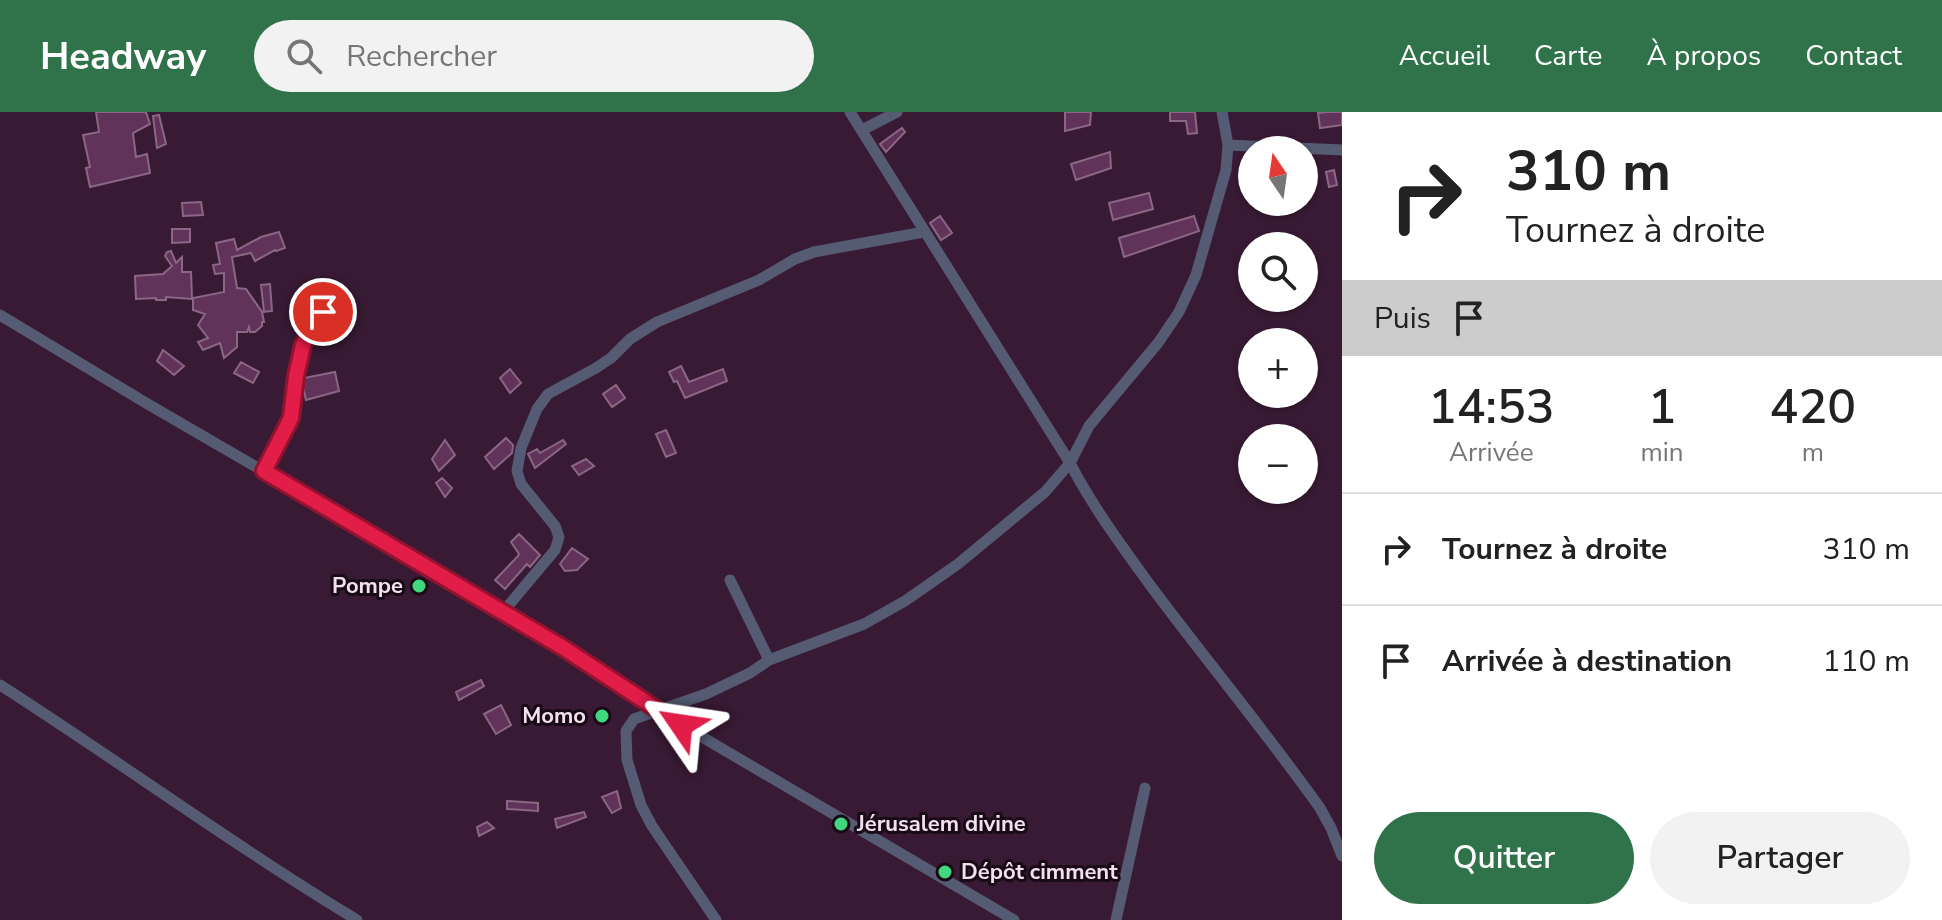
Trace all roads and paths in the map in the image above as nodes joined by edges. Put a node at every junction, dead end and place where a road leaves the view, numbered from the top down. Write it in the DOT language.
graph roads {
  1 [pos="850,112"];
  2 [pos="897,112"];
  3 [pos="1222,112"];
  4 [pos="862,130"];
  5 [pos="1228,145"];
  6 [pos="1342,150"];
  7 [pos="924,232"];
  8 [pos="335,297"];
  9 [pos="0,315"];
  10 [pos="1070,463"];
  11 [pos="264,471"];
  12 [pos="730,580"];
  13 [pos="503,612"];
  14 [pos="769,660"];
  15 [pos="0,685"];
  16 [pos="656,710"];
  17 [pos="1145,788"];
  18 [pos="1342,856"];
  19 [pos="357,920"];
  20 [pos="716,920"];
  21 [pos="1014,920"];
  22 [pos="1116,920"];
  1 -- 4 [label="street"];
  2 -- 4 [label="street"];
  3 -- 5 [label="street"];
  4 -- 7 [label="street"];
  5 -- 6 [label="street"];
  5 -- 10 [label="street"];
  7 -- 10 [label="street"];
  7 -- 13 [label="street"];
  8 -- 11 [label="street"];
  9 -- 11 [label="street"];
  10 -- 14 [label="street"];
  10 -- 18 [label="street"];
  11 -- 13 [label="street"];
  12 -- 14 [label="street"];
  13 -- 16 [label="street"];
  14 -- 16 [label="street"];
  15 -- 19 [label="street"];
  16 -- 20 [label="street"];
  16 -- 21 [label="street"];
  17 -- 22 [label="street"];
}
